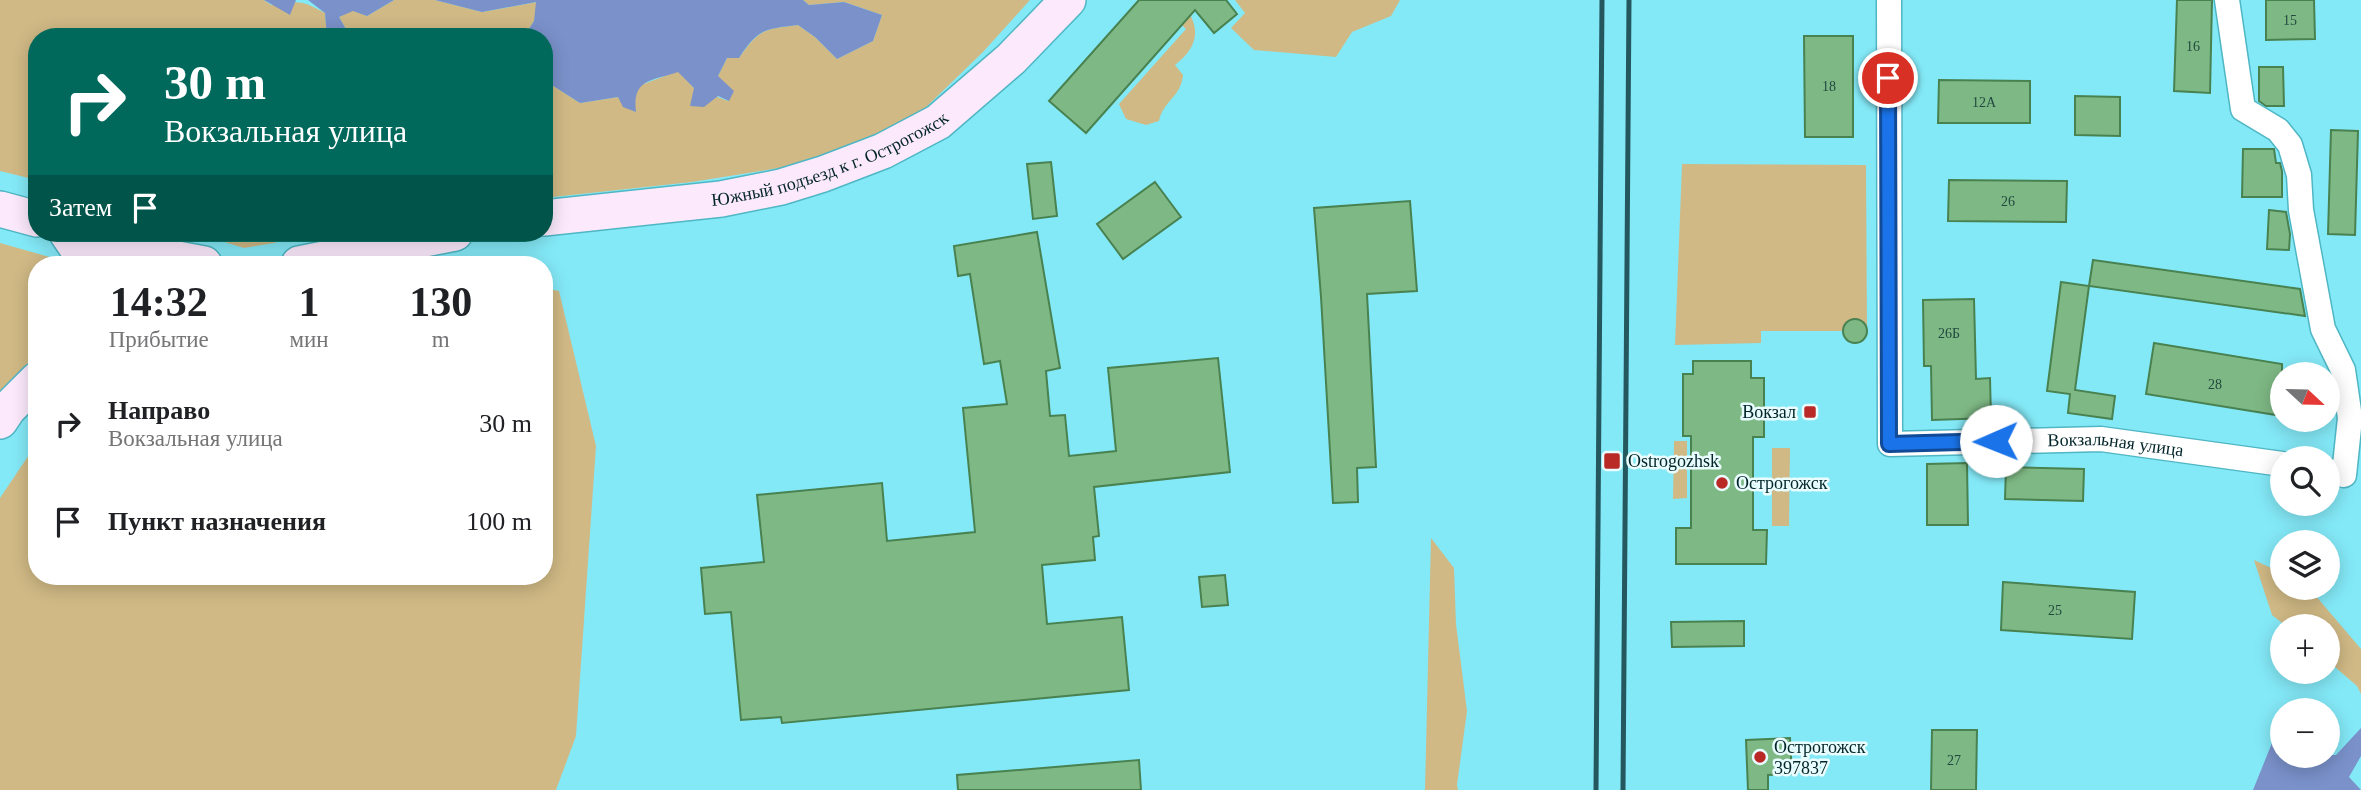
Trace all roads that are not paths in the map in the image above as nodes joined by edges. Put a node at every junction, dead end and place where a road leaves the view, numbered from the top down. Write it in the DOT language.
graph roads {
  1 [pos="1068,0"];
  2 [pos="1889,0"];
  3 [pos="2227,0"];
  4 [pos="0,209"];
  5 [pos="554,216"];
  6 [pos="28,217"];
  7 [pos="118,242"];
  8 [pos="410,242"];
  9 [pos="165,256"];
  10 [pos="339,256"];
  11 [pos="28,389"];
  12 [pos="0,421"];
  13 [pos="2270,462"];
  14 [pos="2344,476"];
  1 -- 5 [label="main road, Южный подъезд к г. Острогожск"];
  2 -- 13 [label="street, Вокзальная улица"];
  3 -- 14 [label="street"];
  4 -- 6 [label="main road"];
  7 -- 9 [label="main road"];
  8 -- 10 [label="main road"];
  11 -- 12 [label="main road"];
}
